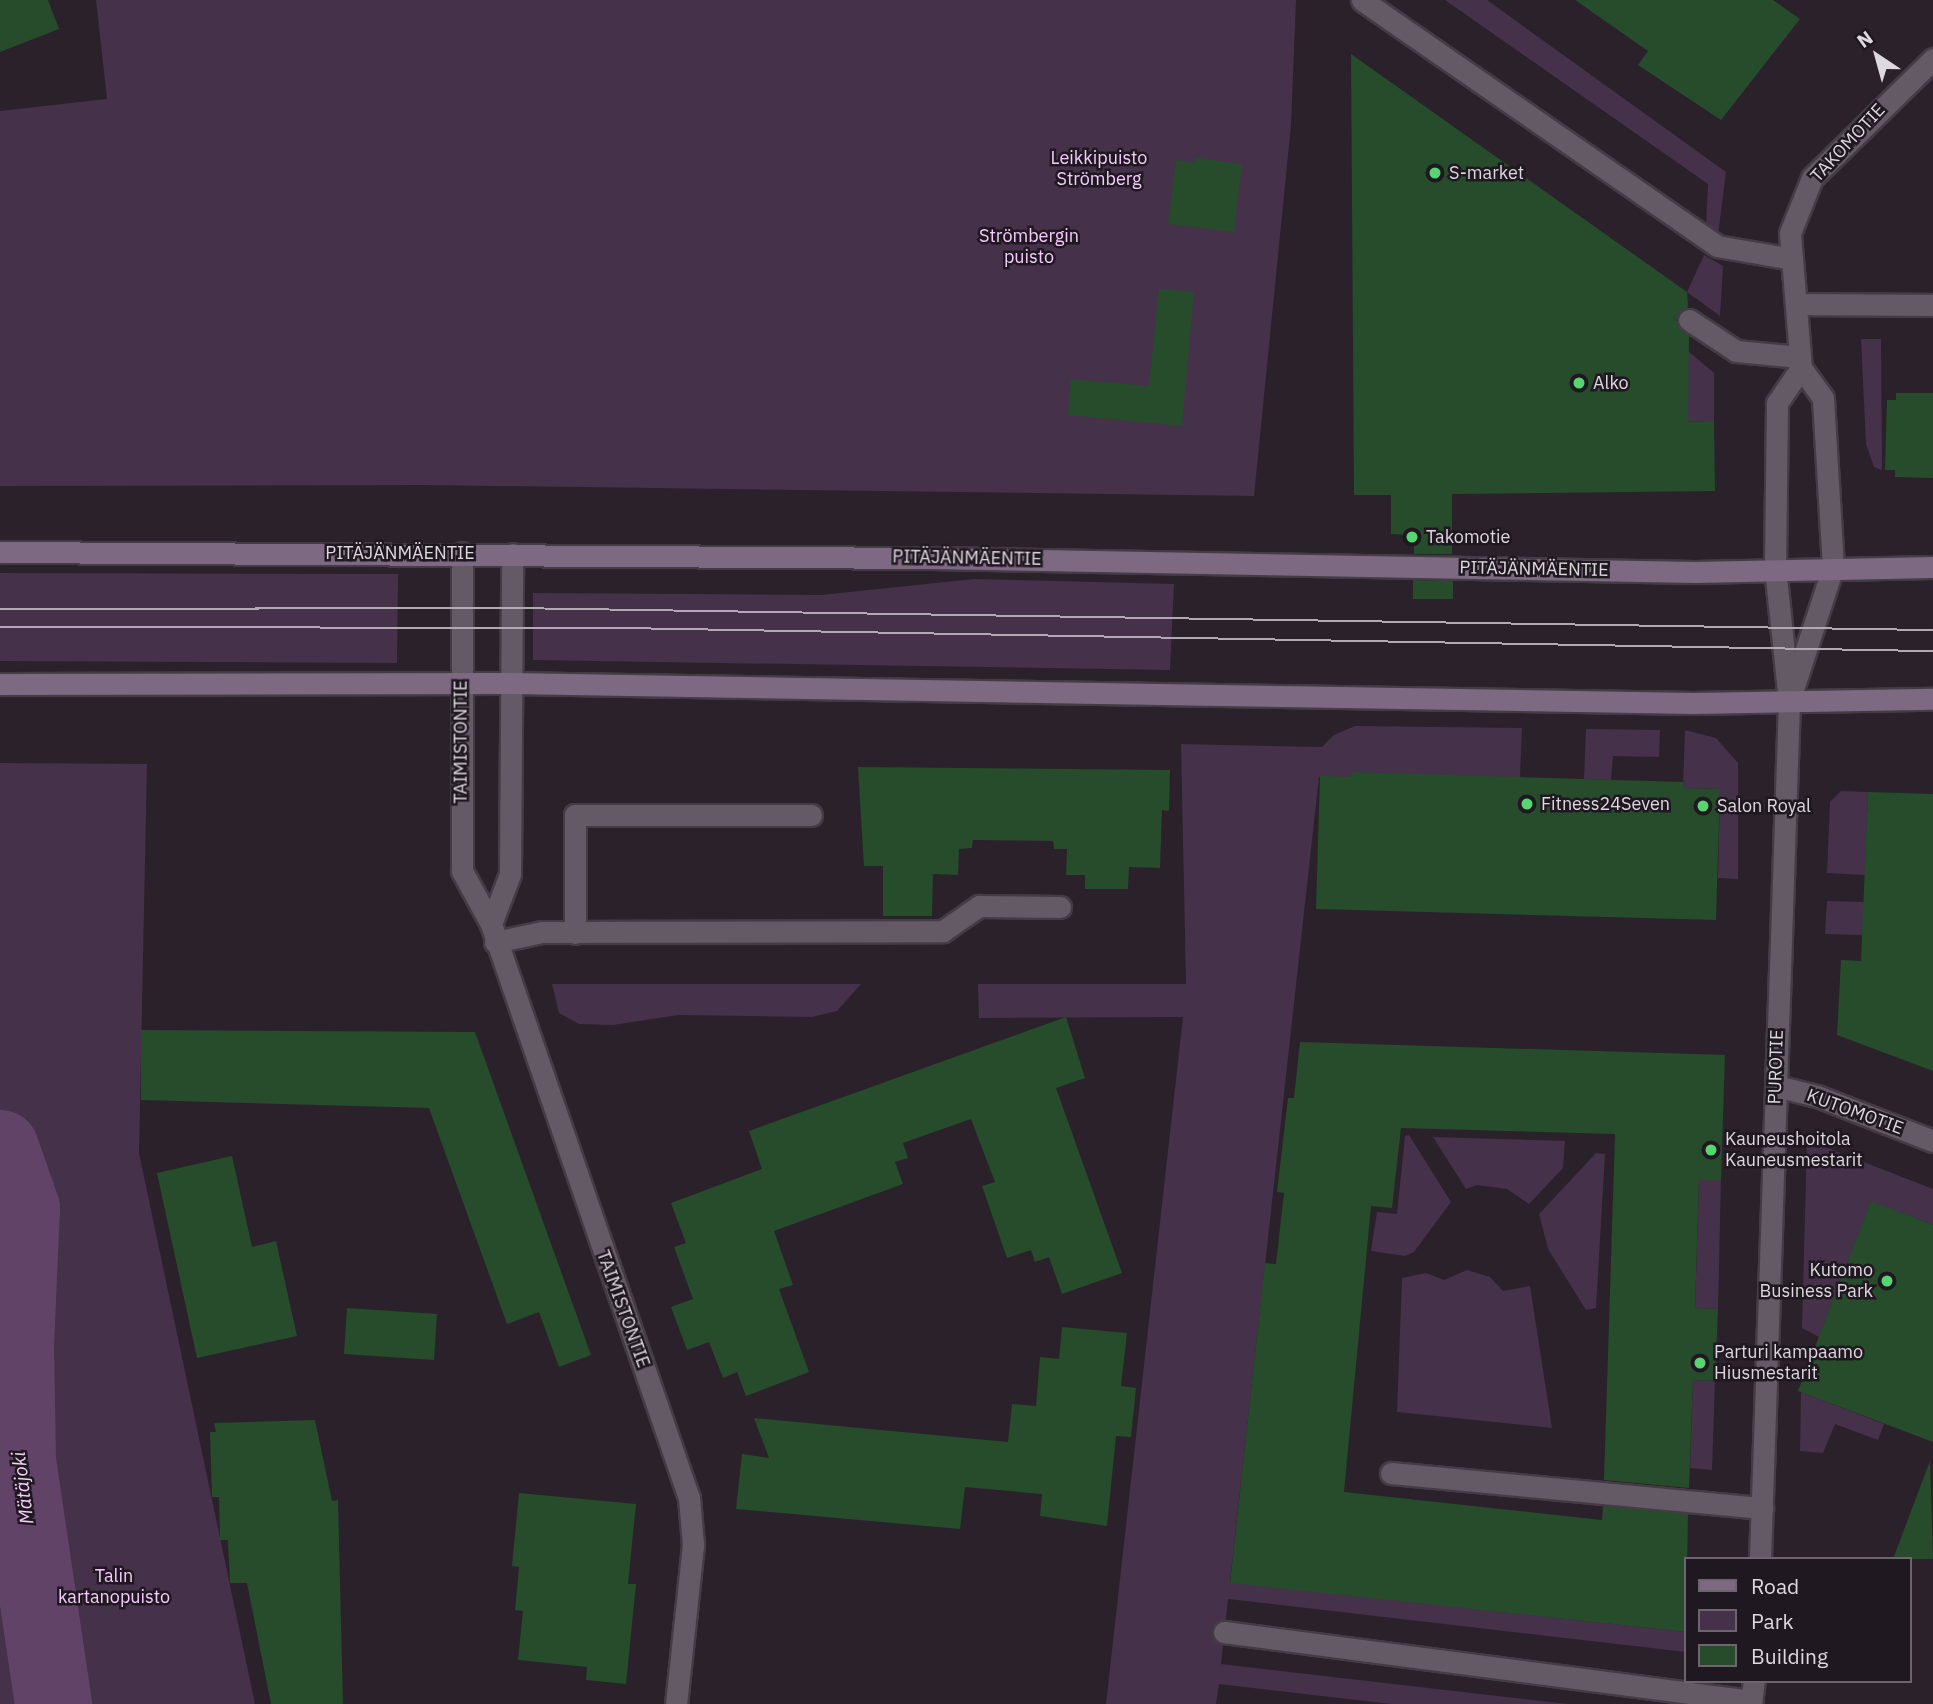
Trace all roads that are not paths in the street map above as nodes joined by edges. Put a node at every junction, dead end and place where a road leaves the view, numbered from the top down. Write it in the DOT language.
graph roads {
  1 [pos="1362,0"];
  2 [pos="1933,59"];
  3 [pos="1792,259"];
  4 [pos="1797,304"];
  5 [pos="1933,305"];
  6 [pos="1689,320"];
  7 [pos="1800,363"];
  8 [pos="0,552"];
  9 [pos="463,552"];
  10 [pos="512,554"];
  11 [pos="1775,567"];
  12 [pos="1833,567"];
  13 [pos="1933,567"];
  14 [pos="511,683"];
  15 [pos="0,684"];
  16 [pos="461,684"];
  17 [pos="1933,699"];
  18 [pos="1789,701"];
  19 [pos="811,815"];
  20 [pos="1060,907"];
  21 [pos="493,933"];
  22 [pos="575,933"];
  23 [pos="1776,1086"];
  24 [pos="1933,1141"];
  25 [pos="1391,1473"];
  26 [pos="1762,1508"];
  27 [pos="1760,1557"];
  28 [pos="1224,1632"];
  29 [pos="1752,1695"];
  30 [pos="676,1704"];
  1 -- 3 [label="street"];
  2 -- 3 [label="street, TAKOMOTIE"];
  3 -- 4 [label="street, TAKOMOTIE"];
  4 -- 5 [label="street"];
  4 -- 7 [label="street, TAKOMOTIE"];
  6 -- 7 [label="street"];
  7 -- 11 [label="street"];
  7 -- 12 [label="street"];
  8 -- 9 [label="main road, PITÄJÄNMÄENTIE"];
  9 -- 10 [label="main road, PITÄJÄNMÄENTIE"];
  9 -- 16 [label="street, TAIMISTONTIE"];
  10 -- 11 [label="main road, PITÄJÄNMÄENTIE"];
  10 -- 14 [label="street"];
  11 -- 12 [label="main road, PITÄJÄNMÄENTIE"];
  11 -- 18 [label="street"];
  12 -- 13 [label="main road, PITÄJÄNMÄENTIE"];
  12 -- 18 [label="street"];
  14 -- 16 [label="main road"];
  14 -- 18 [label="main road"];
  14 -- 21 [label="street"];
  15 -- 16 [label="main road"];
  16 -- 21 [label="street, TAIMISTONTIE"];
  17 -- 18 [label="main road"];
  18 -- 23 [label="street, PUROTIE"];
  19 -- 22 [label="street"];
  20 -- 22 [label="street"];
  21 -- 22 [label="street"];
  21 -- 30 [label="street, TAIMISTONTIE"];
  23 -- 24 [label="street, KUTOMOTIE"];
  23 -- 26 [label="street, PUROTIE"];
  25 -- 26 [label="street"];
  26 -- 27 [label="street, PUROTIE"];
  28 -- 29 [label="street"];
}
